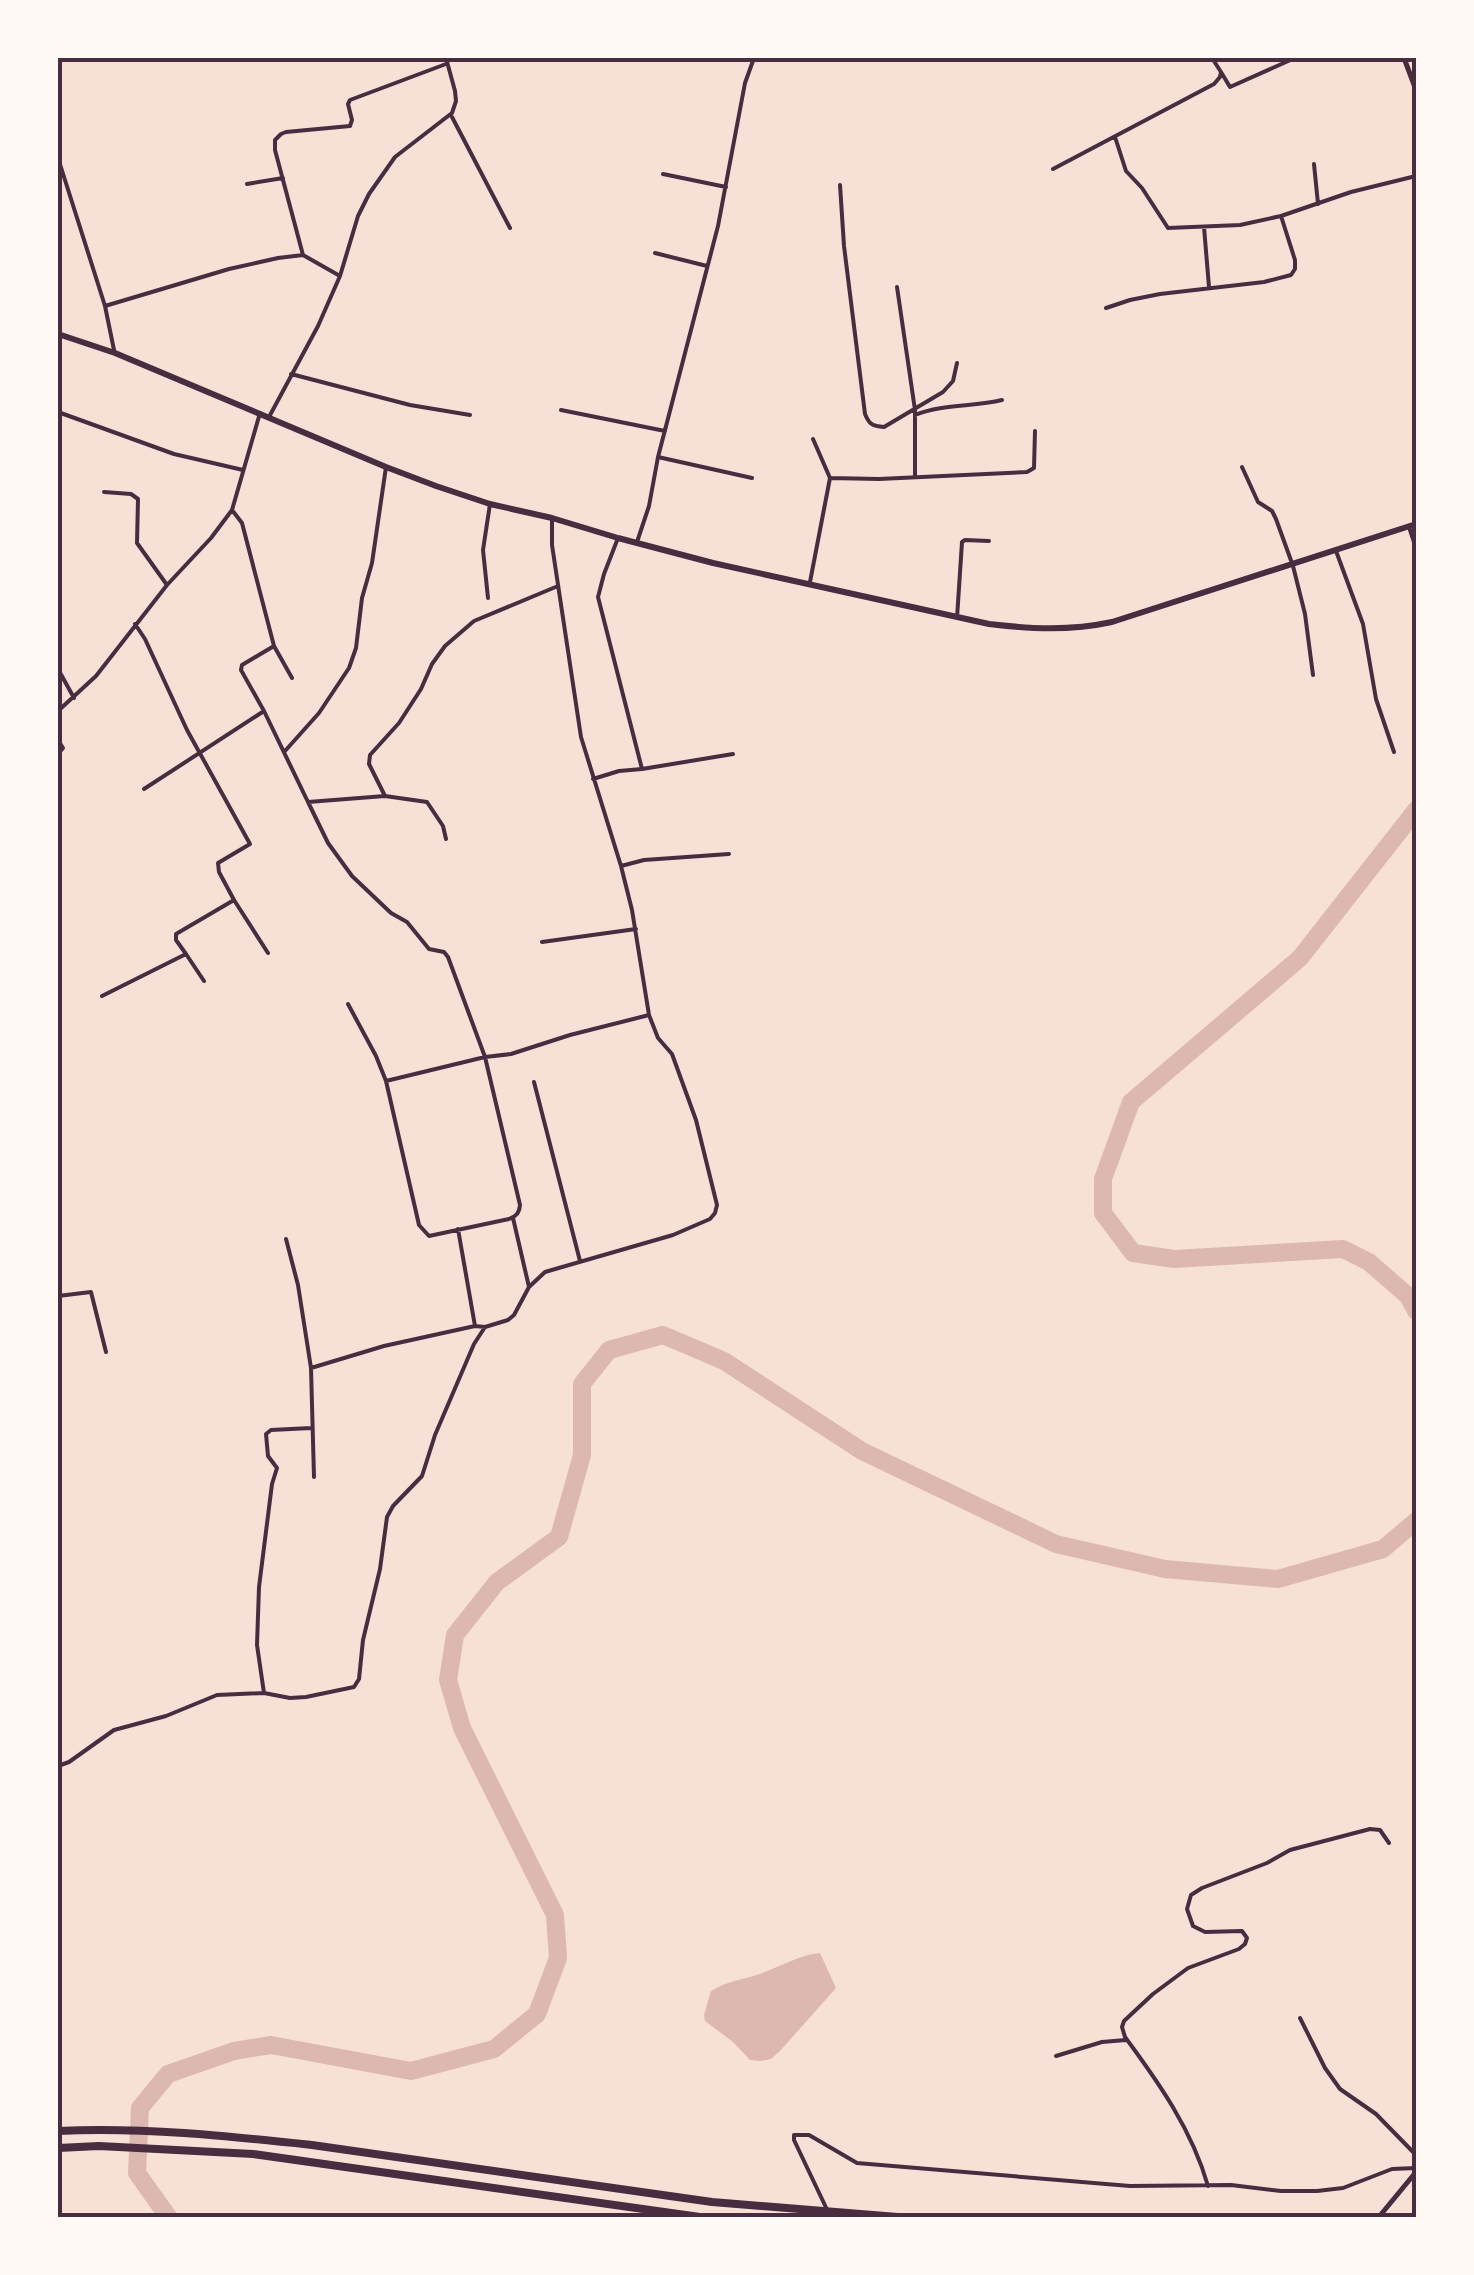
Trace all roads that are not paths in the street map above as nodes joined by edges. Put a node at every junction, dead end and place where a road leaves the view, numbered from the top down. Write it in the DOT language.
graph roads {
  1 [pos="754,58"];
  2 [pos="1212,58"];
  3 [pos="1295,58"];
  4 [pos="1404,58"];
  5 [pos="447,60"];
  6 [pos="1221,72"];
  7 [pos="1416,90"];
  8 [pos="451,116"];
  9 [pos="1115,136"];
  10 [pos="58,158"];
  11 [pos="1314,164"];
  12 [pos="1053,169"];
  13 [pos="663,174"];
  14 [pos="1416,176"];
  15 [pos="282,178"];
  16 [pos="247,184"];
  17 [pos="840,184"];
  18 [pos="726,186"];
  19 [pos="1318,204"];
  20 [pos="1281,216"];
  21 [pos="1204,226"];
  22 [pos="510,228"];
  23 [pos="655,253"];
  24 [pos="303,255"];
  25 [pos="708,266"];
  26 [pos="340,276"];
  27 [pos="897,287"];
  28 [pos="1209,288"];
  29 [pos="105,306"];
  30 [pos="1106,308"];
  31 [pos="58,334"];
  32 [pos="114,352"];
  33 [pos="956,363"];
  34 [pos="291,374"];
  35 [pos="1002,400"];
  36 [pos="560,410"];
  37 [pos="58,412"];
  38 [pos="915,412"];
  39 [pos="260,413"];
  40 [pos="470,415"];
  41 [pos="269,417"];
  42 [pos="1035,431"];
  43 [pos="665,432"];
  44 [pos="813,438"];
  45 [pos="658,457"];
  46 [pos="386,467"];
  47 [pos="1242,467"];
  48 [pos="243,470"];
  49 [pos="752,478"];
  50 [pos="830,478"];
  51 [pos="915,478"];
  52 [pos="104,492"];
  53 [pos="490,504"];
  54 [pos="232,510"];
  55 [pos="552,518"];
  56 [pos="1413,526"];
  57 [pos="618,538"];
  58 [pos="989,540"];
  59 [pos="638,542"];
  60 [pos="1416,548"];
  61 [pos="1336,551"];
  62 [pos="1293,566"];
  63 [pos="810,583"];
  64 [pos="167,585"];
  65 [pos="558,586"];
  66 [pos="488,598"];
  67 [pos="957,618"];
  68 [pos="136,624"];
  69 [pos="274,646"];
  70 [pos="58,669"];
  71 [pos="1313,676"];
  72 [pos="292,678"];
  73 [pos="74,698"];
  74 [pos="58,711"];
  75 [pos="264,711"];
  76 [pos="58,740"];
  77 [pos="284,751"];
  78 [pos="201,752"];
  79 [pos="1394,752"];
  80 [pos="58,754"];
  81 [pos="733,754"];
  82 [pos="642,769"];
  83 [pos="592,779"];
  84 [pos="144,789"];
  85 [pos="385,796"];
  86 [pos="308,802"];
  87 [pos="446,839"];
  88 [pos="729,854"];
  89 [pos="621,866"];
  90 [pos="234,900"];
  91 [pos="636,929"];
  92 [pos="542,942"];
  93 [pos="268,953"];
  94 [pos="186,954"];
  95 [pos="204,981"];
  96 [pos="102,996"];
  97 [pos="348,1004"];
  98 [pos="649,1014"];
  99 [pos="485,1057"];
  100 [pos="386,1081"];
  101 [pos="534,1082"];
  102 [pos="512,1217"];
  103 [pos="458,1230"];
  104 [pos="286,1239"];
  105 [pos="580,1261"];
  106 [pos="529,1287"];
  107 [pos="58,1296"];
  108 [pos="475,1326"];
  109 [pos="485,1327"];
  110 [pos="106,1352"];
  111 [pos="311,1368"];
  112 [pos="311,1428"];
  113 [pos="314,1477"];
  114 [pos="264,1693"];
  115 [pos="58,1766"];
  116 [pos="1388,1843"];
  117 [pos="1300,2018"];
  118 [pos="1126,2040"];
  119 [pos="1056,2056"];
  120 [pos="58,2131"];
  121 [pos="58,2148"];
  122 [pos="1416,2154"];
  123 [pos="1416,2170"];
  124 [pos="1208,2186"];
  125 [pos="708,2218"];
  126 [pos="830,2218"];
  127 [pos="910,2218"];
  128 [pos="1378,2218"];
  1 -- 18 [label="street"];
  2 -- 6 [label="street"];
  3 -- 6 [label="street"];
  4 -- 7 [label="street"];
  5 -- 8 [label="street"];
  5 -- 15 [label="street"];
  6 -- 9 [label="street"];
  8 -- 22 [label="street"];
  8 -- 26 [label="street"];
  9 -- 12 [label="street"];
  9 -- 21 [label="street"];
  10 -- 29 [label="street"];
  11 -- 19 [label="street"];
  13 -- 18 [label="street"];
  14 -- 19 [label="street"];
  15 -- 16 [label="street"];
  15 -- 24 [label="street"];
  17 -- 38 [label="street"];
  18 -- 25 [label="street"];
  19 -- 20 [label="street"];
  20 -- 21 [label="street"];
  20 -- 28 [label="street"];
  21 -- 28 [label="street"];
  23 -- 25 [label="street"];
  24 -- 26 [label="street"];
  24 -- 29 [label="street"];
  25 -- 43 [label="street"];
  26 -- 34 [label="street"];
  27 -- 38 [label="street"];
  28 -- 30 [label="street"];
  29 -- 32 [label="street"];
  31 -- 32 [label="highway"];
  32 -- 39 [label="highway"];
  33 -- 38 [label="street"];
  34 -- 40 [label="street"];
  34 -- 41 [label="street"];
  35 -- 38 [label="street"];
  36 -- 43 [label="street"];
  37 -- 48 [label="street"];
  38 -- 51 [label="street"];
  39 -- 41 [label="highway"];
  39 -- 48 [label="street"];
  41 -- 46 [label="highway"];
  42 -- 51 [label="street"];
  43 -- 45 [label="street"];
  44 -- 50 [label="street"];
  45 -- 49 [label="street"];
  45 -- 59 [label="street"];
  46 -- 53 [label="highway"];
  46 -- 77 [label="street"];
  47 -- 62 [label="street"];
  48 -- 54 [label="street"];
  50 -- 51 [label="street"];
  50 -- 63 [label="street"];
  52 -- 64 [label="street"];
  53 -- 55 [label="highway"];
  53 -- 66 [label="street"];
  54 -- 64 [label="street"];
  54 -- 69 [label="street"];
  55 -- 57 [label="highway"];
  55 -- 65 [label="street"];
  56 -- 60 [label="street"];
  56 -- 61 [label="highway"];
  57 -- 59 [label="highway"];
  57 -- 82 [label="street"];
  58 -- 67 [label="street"];
  59 -- 63 [label="highway"];
  61 -- 62 [label="highway"];
  61 -- 79 [label="street"];
  62 -- 67 [label="highway"];
  62 -- 71 [label="street"];
  63 -- 67 [label="highway"];
  64 -- 68 [label="street"];
  65 -- 83 [label="street"];
  65 -- 85 [label="street"];
  68 -- 73 [label="street"];
  68 -- 78 [label="street"];
  69 -- 72 [label="street"];
  69 -- 75 [label="street"];
  70 -- 73 [label="street"];
  73 -- 74 [label="street"];
  75 -- 77 [label="street"];
  75 -- 78 [label="street"];
  76 -- 80 [label="street"];
  77 -- 86 [label="street"];
  78 -- 84 [label="street"];
  78 -- 90 [label="street"];
  81 -- 82 [label="street"];
  82 -- 83 [label="street"];
  83 -- 89 [label="street"];
  85 -- 86 [label="street"];
  85 -- 87 [label="street"];
  86 -- 99 [label="street"];
  88 -- 89 [label="street"];
  89 -- 91 [label="street"];
  90 -- 93 [label="street"];
  90 -- 94 [label="street"];
  91 -- 92 [label="street"];
  91 -- 98 [label="street"];
  94 -- 95 [label="street"];
  94 -- 96 [label="street"];
  97 -- 100 [label="street"];
  98 -- 99 [label="street"];
  98 -- 105 [label="street"];
  99 -- 100 [label="street"];
  99 -- 102 [label="street"];
  100 -- 103 [label="street"];
  101 -- 105 [label="street"];
  102 -- 103 [label="street"];
  102 -- 106 [label="street"];
  103 -- 108 [label="street"];
  104 -- 111 [label="street"];
  105 -- 106 [label="street"];
  106 -- 109 [label="street"];
  107 -- 110 [label="street"];
  108 -- 109 [label="street"];
  108 -- 111 [label="street"];
  109 -- 114 [label="street"];
  111 -- 112 [label="street"];
  112 -- 113 [label="street"];
  112 -- 114 [label="street"];
  114 -- 115 [label="street"];
  116 -- 118 [label="street"];
  117 -- 122 [label="street"];
  118 -- 119 [label="street"];
  118 -- 124 [label="street"];
  120 -- 127 [label="highway"];
  121 -- 125 [label="highway"];
  123 -- 124 [label="street"];
  123 -- 128 [label="street"];
  124 -- 126 [label="street"];
}
